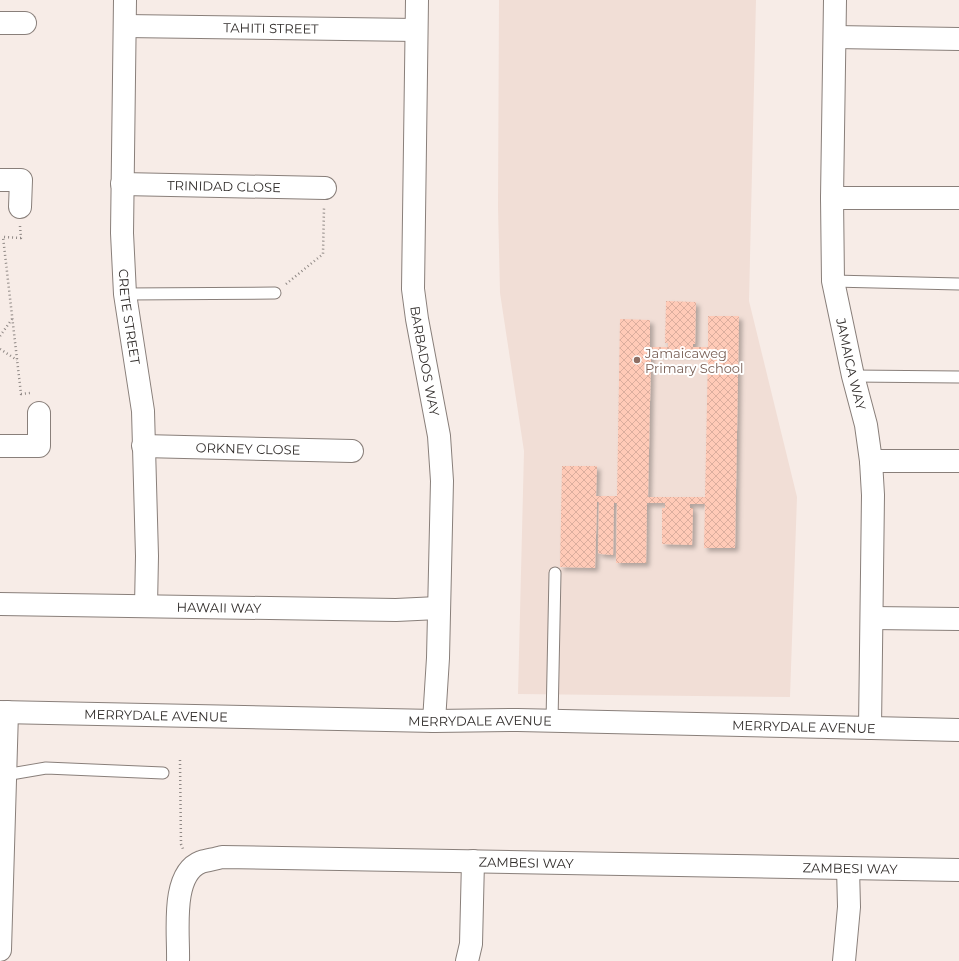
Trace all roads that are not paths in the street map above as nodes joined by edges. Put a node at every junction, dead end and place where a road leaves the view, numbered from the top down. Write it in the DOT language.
graph roads {
  1 [pos="125,0"];
  2 [pos="417,0"];
  3 [pos="835,0"];
  4 [pos="0,23"];
  5 [pos="25,23"];
  6 [pos="125,26"];
  7 [pos="416,30"];
  8 [pos="835,37"];
  9 [pos="959,39"];
  10 [pos="0,180"];
  11 [pos="122,184"];
  12 [pos="325,188"];
  13 [pos="832,198"];
  14 [pos="959,198"];
  15 [pos="20,207"];
  16 [pos="833,280"];
  17 [pos="959,284"];
  18 [pos="274,293"];
  19 [pos="125,294"];
  20 [pos="853,376"];
  21 [pos="959,377"];
  22 [pos="36,403"];
  23 [pos="0,446"];
  24 [pos="143,446"];
  25 [pos="352,451"];
  26 [pos="871,461"];
  27 [pos="959,461"];
  28 [pos="555,573"];
  29 [pos="0,604"];
  30 [pos="146,606"];
  31 [pos="438,608"];
  32 [pos="872,618"];
  33 [pos="959,620"];
  34 [pos="3,712"];
  35 [pos="434,721"];
  36 [pos="552,721"];
  37 [pos="870,728"];
  38 [pos="959,730"];
  39 [pos="163,773"];
  40 [pos="5,775"];
  41 [pos="2,808"];
  42 [pos="473,862"];
  43 [pos="848,868"];
  44 [pos="959,870"];
  45 [pos="0,950"];
  46 [pos="178,961"];
  47 [pos="467,961"];
  48 [pos="844,961"];
  1 -- 6 [label="street, CRETE STREET"];
  2 -- 7 [label="street, BARBADOS WAY"];
  3 -- 8 [label="street, JAMAICA WAY"];
  4 -- 5 [label="street"];
  6 -- 7 [label="street, TAHITI STREET"];
  6 -- 11 [label="street, CRETE STREET"];
  7 -- 31 [label="street, BARBADOS WAY"];
  8 -- 9 [label="street"];
  8 -- 13 [label="street, JAMAICA WAY"];
  10 -- 15 [label="street"];
  11 -- 12 [label="street, TRINIDAD CLOSE"];
  11 -- 19 [label="street, CRETE STREET"];
  13 -- 14 [label="street"];
  13 -- 16 [label="street, JAMAICA WAY"];
  16 -- 17 [label="lane"];
  16 -- 20 [label="street, JAMAICA WAY"];
  18 -- 19 [label="lane"];
  19 -- 24 [label="street, CRETE STREET"];
  20 -- 21 [label="lane"];
  20 -- 26 [label="street, JAMAICA WAY"];
  22 -- 23 [label="street"];
  24 -- 25 [label="street, ORKNEY CLOSE"];
  24 -- 30 [label="street, CRETE STREET"];
  26 -- 27 [label="street"];
  26 -- 32 [label="street, JAMAICA WAY"];
  28 -- 36 [label="lane"];
  29 -- 30 [label="street, HAWAII WAY"];
  30 -- 31 [label="street, HAWAII WAY"];
  31 -- 35 [label="street, BARBADOS WAY"];
  32 -- 33 [label="street"];
  32 -- 37 [label="street, JAMAICA WAY"];
  34 -- 35 [label="street, MERRYDALE AVENUE"];
  34 -- 40 [label="street"];
  35 -- 36 [label="street, MERRYDALE AVENUE"];
  36 -- 37 [label="street, MERRYDALE AVENUE"];
  37 -- 38 [label="street, MERRYDALE AVENUE"];
  39 -- 40 [label="lane"];
  40 -- 41 [label="street"];
  41 -- 45 [label="street"];
  42 -- 43 [label="street, ZAMBESI WAY"];
  42 -- 46 [label="street, ZAMBESI WAY"];
  42 -- 47 [label="street"];
  43 -- 44 [label="street, ZAMBESI WAY"];
  43 -- 48 [label="street"];
}
